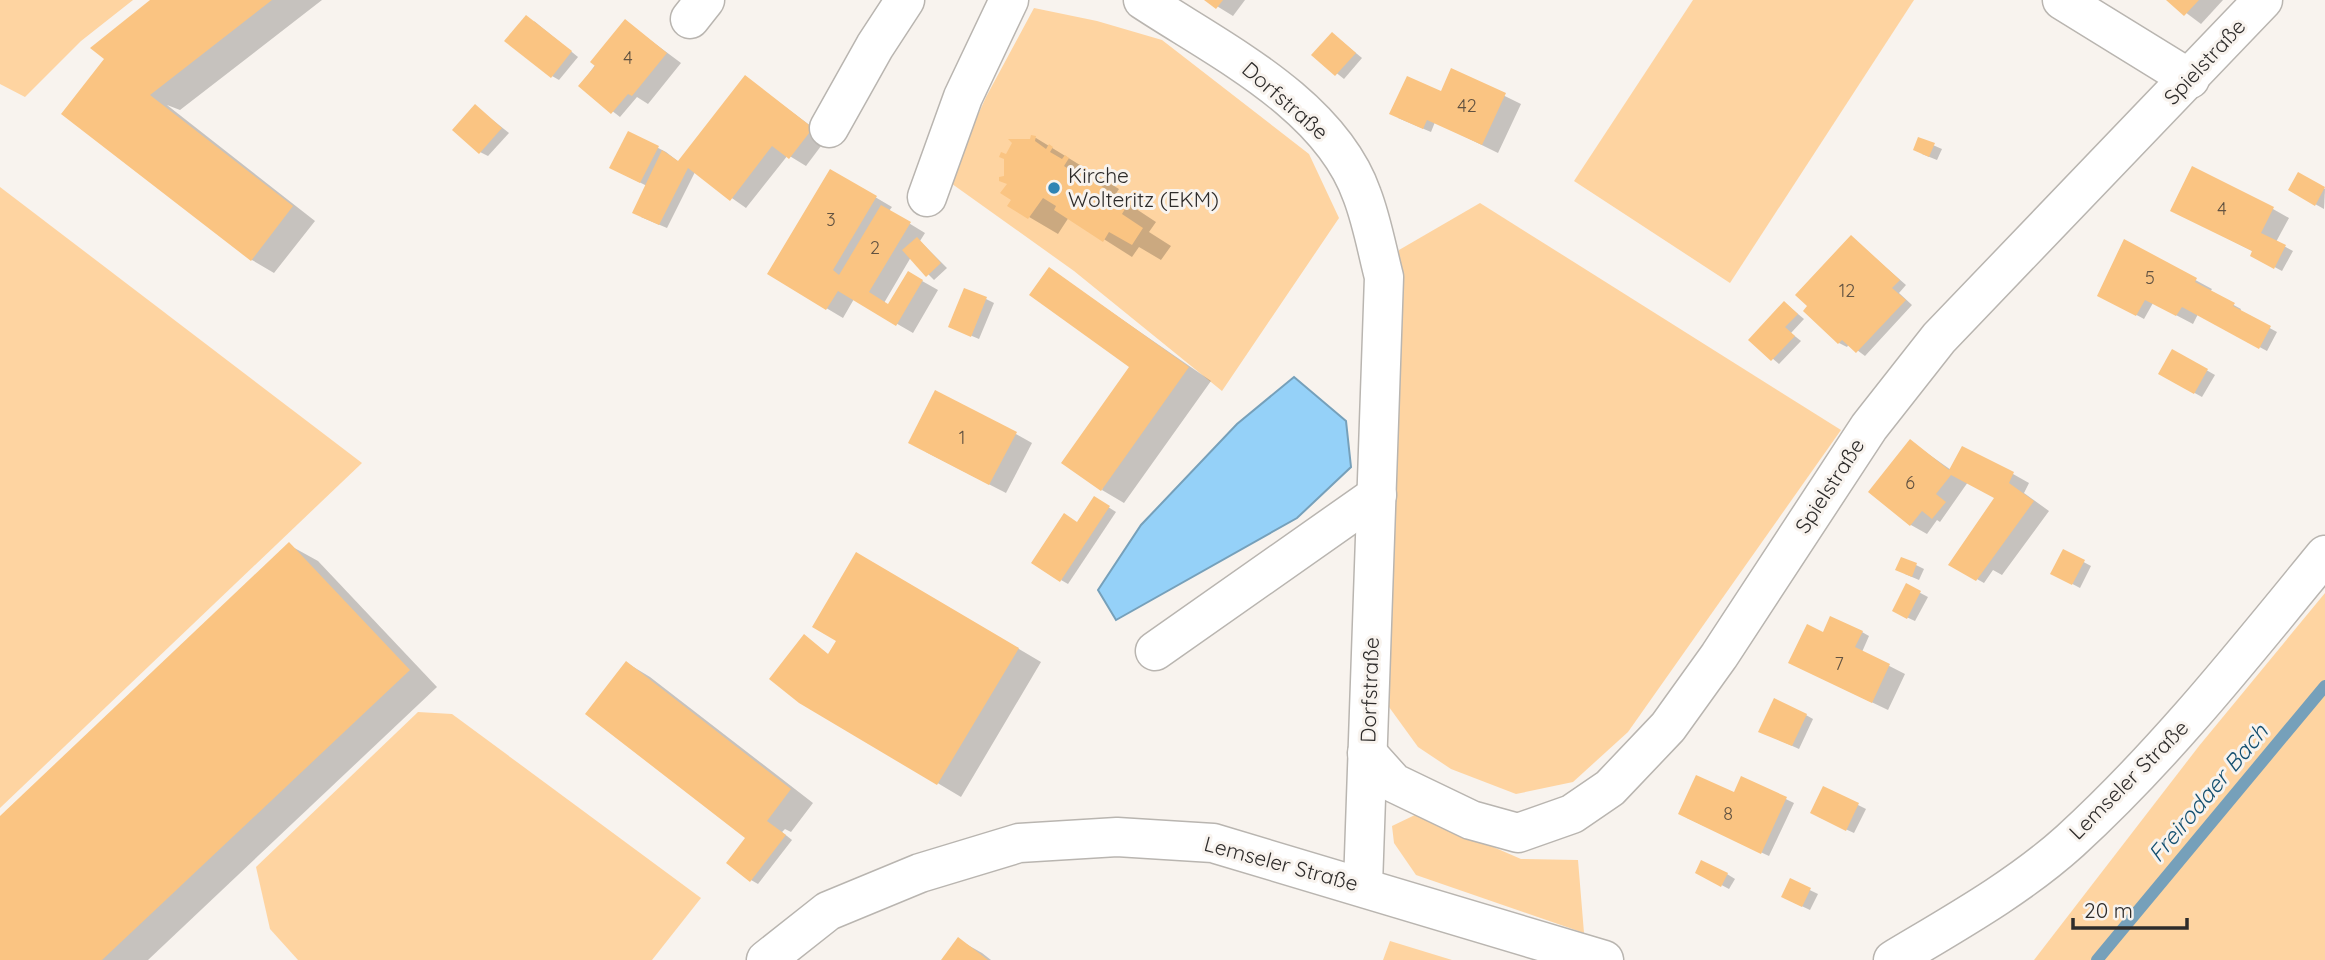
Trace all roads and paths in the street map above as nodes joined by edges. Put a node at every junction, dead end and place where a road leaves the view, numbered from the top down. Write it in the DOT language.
graph roads {
  1 [pos="905,0"];
  2 [pos="1009,0"];
  3 [pos="1143,0"];
  4 [pos="2062,0"];
  5 [pos="2263,0"];
  6 [pos="2190,79"];
  7 [pos="830,128"];
  8 [pos="927,197"];
  9 [pos="1377,495"];
  10 [pos="2325,555"];
  11 [pos="1155,651"];
  12 [pos="1367,753"];
  13 [pos="1363,886"];
  14 [pos="766,960"];
  15 [pos="1604,960"];
  16 [pos="1893,960"];
  1 -- 7 [label="street"];
  2 -- 8 [label="street"];
  3 -- 9 [label="street, Dorfstraße"];
  4 -- 6 [label="street"];
  5 -- 6 [label="street, Spielstraße"];
  6 -- 12 [label="street, Spielstraße"];
  9 -- 11 [label="street"];
  9 -- 12 [label="street, Dorfstraße"];
  10 -- 16 [label="street, Lemseler Straße"];
  12 -- 13 [label="street, Dorfstraße"];
  13 -- 14 [label="street, Lemseler Straße"];
  13 -- 15 [label="street, Lemseler Straße"];
}
